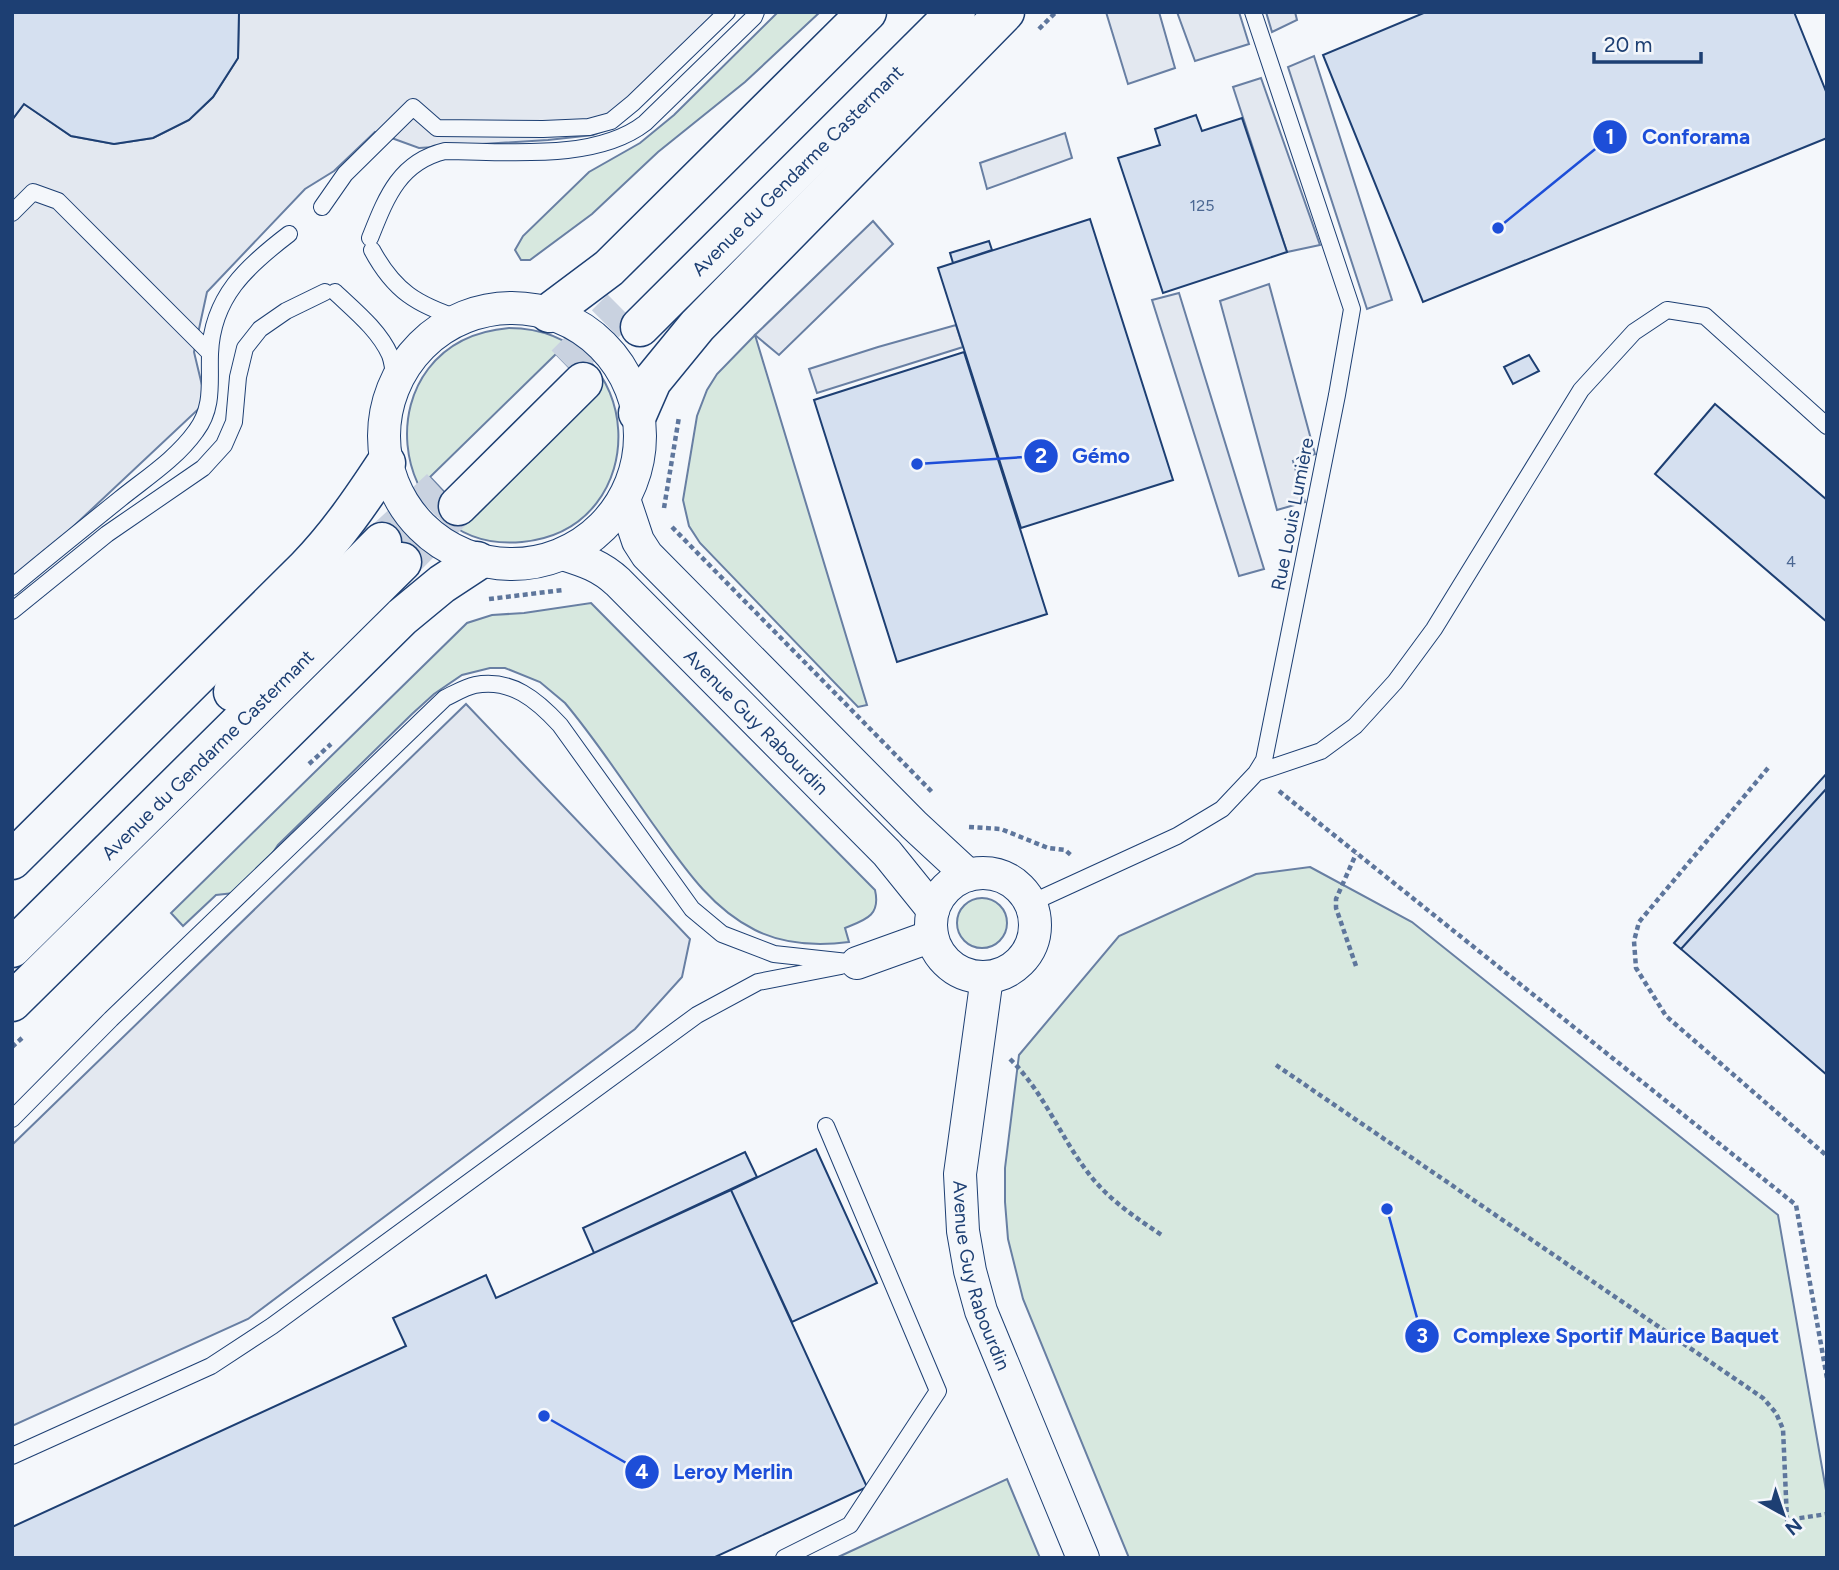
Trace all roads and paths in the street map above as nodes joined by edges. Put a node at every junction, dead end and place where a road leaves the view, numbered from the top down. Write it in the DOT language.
graph roads {
  1 [pos="727,12"];
  2 [pos="756,12"];
  3 [pos="867,12"];
  4 [pos="923,12"];
  5 [pos="956,12"];
  6 [pos="1056,12"];
  7 [pos="1253,12"];
  8 [pos="1021,22"];
  9 [pos="323,207"];
  10 [pos="12,213"];
  11 [pos="289,234"];
  12 [pos="549,313"];
  13 [pos="461,318"];
  14 [pos="210,353"];
  15 [pos="574,373"];
  16 [pos="395,383"];
  17 [pos="681,405"];
  18 [pos="638,412"];
  19 [pos="1827,426"];
  20 [pos="386,463"];
  21 [pos="449,497"];
  22 [pos="624,499"];
  23 [pos="662,518"];
  24 [pos="638,541"];
  25 [pos="563,554"];
  26 [pos="477,561"];
  27 [pos="606,570"];
  28 [pos="12,587"];
  29 [pos="482,601"];
  30 [pos="12,611"];
  31 [pos="1768,768"];
  32 [pos="1256,773"];
  33 [pos="935,796"];
  34 [pos="963,825"];
  35 [pos="1356,855"];
  36 [pos="12,860"];
  37 [pos="968,875"];
  38 [pos="1083,879"];
  39 [pos="1031,903"];
  40 [pos="12,915"];
  41 [pos="933,923"];
  42 [pos="12,948"];
  43 [pos="857,963"];
  44 [pos="1356,966"];
  45 [pos="987,977"];
  46 [pos="12,1002"];
  47 [pos="977,1044"];
  48 [pos="1276,1065"];
  49 [pos="12,1119"];
  50 [pos="826,1126"];
  51 [pos="1827,1156"];
  52 [pos="1163,1236"];
  53 [pos="1827,1378"];
  54 [pos="12,1456"];
  55 [pos="1827,1514"];
  56 [pos="784,1558"];
  57 [pos="1083,1558"];
  1 -- 9 [label="lane"];
  2 -- 13 [label="lane"];
  3 -- 12 [label="main road"];
  4 -- 5 [label="main road, Avenue du Gendarme Castermant"];
  6 -- 8 [label="path"];
  7 -- 32 [label="lane, Rue Louis Lumière"];
  8 -- 18 [label="main road"];
  10 -- 14 [label="lane"];
  11 -- 14 [label="lane"];
  12 -- 13 [label="street"];
  12 -- 18 [label="street"];
  13 -- 16 [label="street"];
  14 -- 28 [label="lane"];
  15 -- 21 [label="main road"];
  16 -- 20 [label="street"];
  16 -- 30 [label="lane"];
  17 -- 23 [label="path"];
  18 -- 22 [label="street"];
  19 -- 32 [label="lane"];
  20 -- 26 [label="street"];
  20 -- 36 [label="main road"];
  22 -- 24 [label="street, Avenue Guy Rabourdin"];
  22 -- 25 [label="street"];
  23 -- 24 [label="path"];
  23 -- 33 [label="path"];
  24 -- 37 [label="street, Avenue Guy Rabourdin"];
  25 -- 26 [label="street"];
  25 -- 27 [label="street, Avenue Guy Rabourdin"];
  26 -- 46 [label="main road"];
  27 -- 29 [label="path"];
  27 -- 41 [label="street, Avenue Guy Rabourdin"];
  31 -- 51 [label="path"];
  32 -- 35 [label="path"];
  32 -- 38 [label="lane, Rue Louis Lumière"];
  34 -- 38 [label="path"];
  35 -- 44 [label="path"];
  35 -- 53 [label="path"];
  37 -- 39 [label="street"];
  37 -- 41 [label="street"];
  38 -- 39 [label="lane, Rue Louis Lumière"];
  39 -- 45 [label="street"];
  40 -- 42 [label="main road, Avenue du Gendarme Castermant"];
  41 -- 43 [label="street"];
  41 -- 45 [label="street"];
  43 -- 49 [label="lane"];
  43 -- 54 [label="lane"];
  45 -- 47 [label="street, Avenue Guy Rabourdin"];
  47 -- 52 [label="path"];
  47 -- 57 [label="street, Avenue Guy Rabourdin"];
  48 -- 55 [label="path"];
  50 -- 56 [label="lane"];
}
